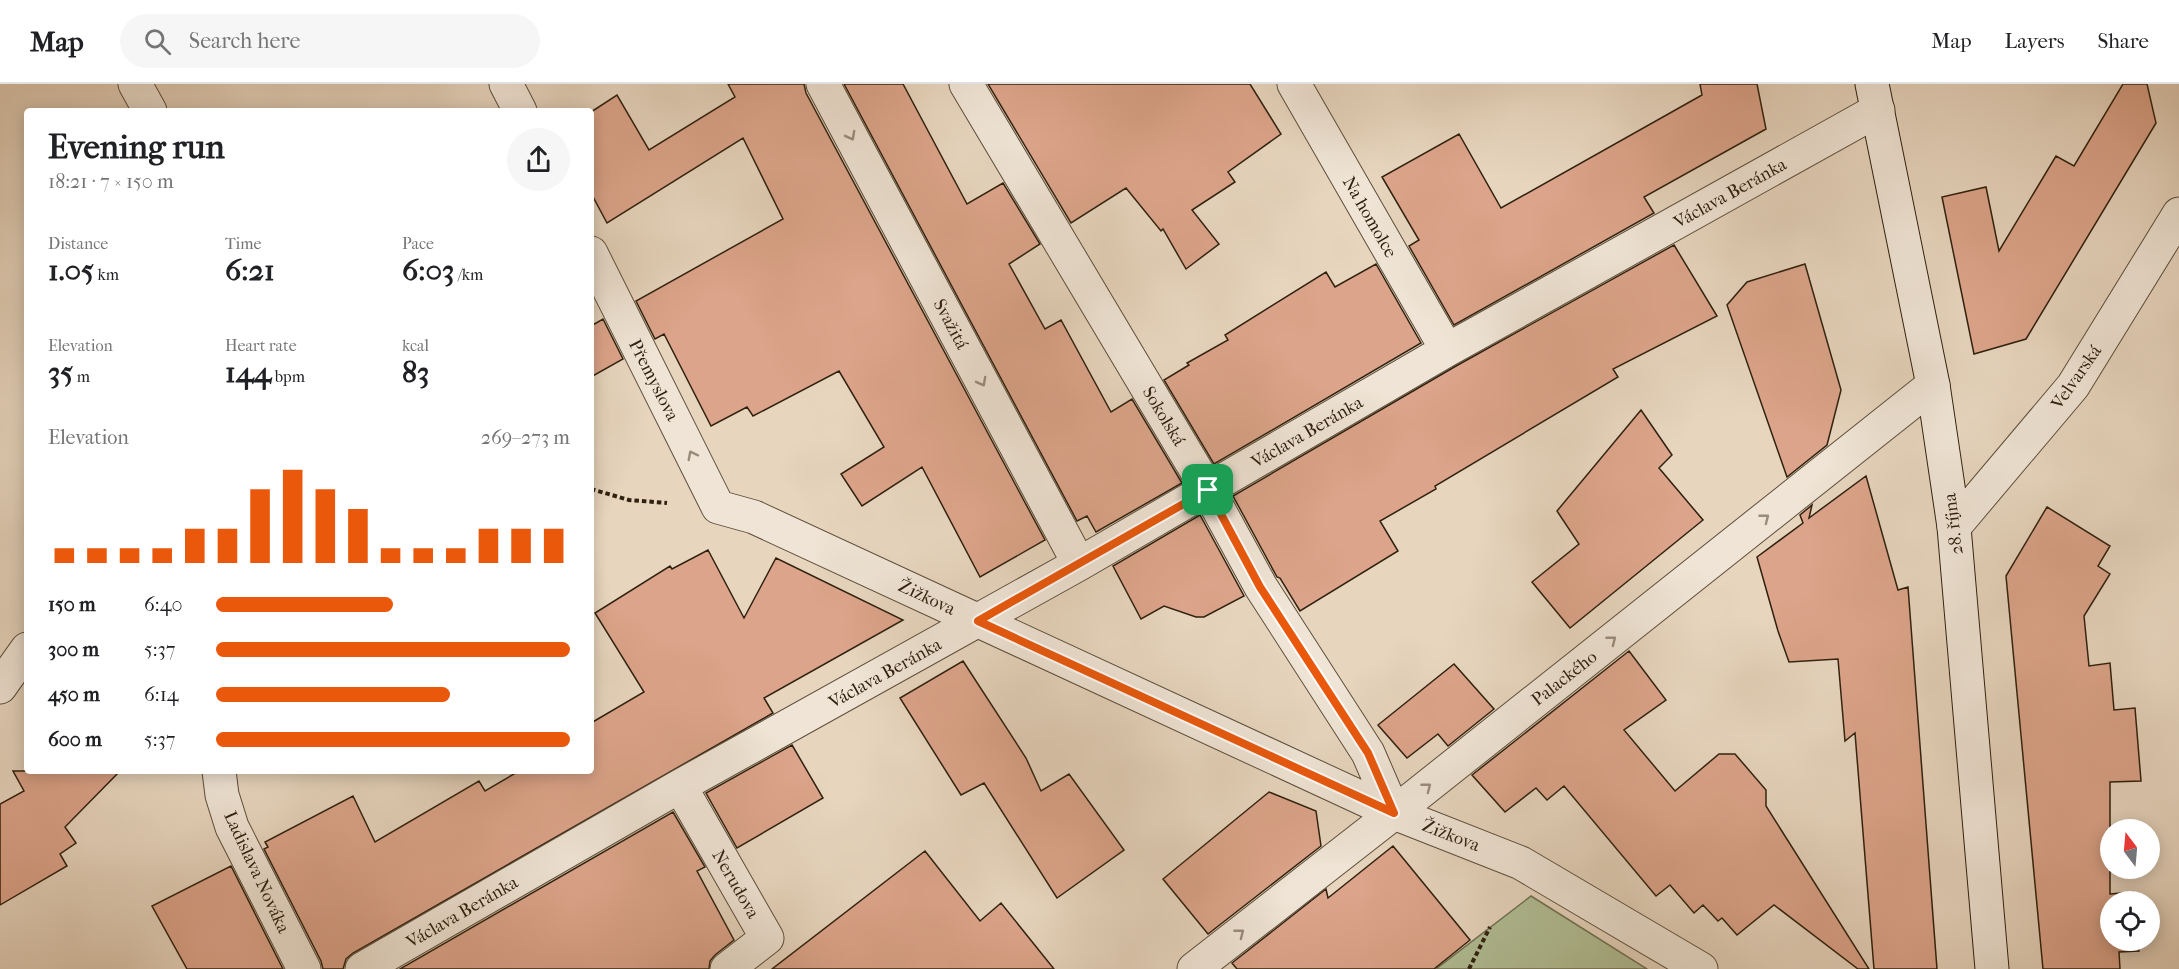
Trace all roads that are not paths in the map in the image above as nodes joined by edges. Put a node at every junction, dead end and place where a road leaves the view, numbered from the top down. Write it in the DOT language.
graph roads {
  1 [pos="135,84"];
  2 [pos="506,84"];
  3 [pos="823,84"];
  4 [pos="966,84"];
  5 [pos="1294,84"];
  6 [pos="1875,97"];
  7 [pos="148,108"];
  8 [pos="518,108"];
  9 [pos="2179,214"];
  10 [pos="594,259"];
  11 [pos="1447,350"];
  12 [pos="1933,385"];
  13 [pos="1208,490"];
  14 [pos="718,507"];
  15 [pos="1954,527"];
  16 [pos="1079,564"];
  17 [pos="978,621"];
  18 [pos="24,653"];
  19 [pos="0,687"];
  20 [pos="219,774"];
  21 [pos="680,786"];
  22 [pos="1394,813"];
  23 [pos="304,969"];
  24 [pos="362,969"];
  25 [pos="727,969"];
  26 [pos="1194,969"];
  27 [pos="1701,969"];
  28 [pos="1992,969"];
  1 -- 7 [label="street"];
  2 -- 8 [label="street"];
  3 -- 16 [label="street, Svažitá, one-way"];
  4 -- 13 [label="street, Sokolská"];
  5 -- 11 [label="street, Na homolce"];
  6 -- 11 [label="street, Václava Beránka"];
  6 -- 12 [label="street, 28. října"];
  9 -- 15 [label="street, Velvarská"];
  14 -- 10 [label="street, Přemyslova, one-way"];
  11 -- 13 [label="street, Václava Beránka"];
  12 -- 15 [label="street, 28. října"];
  22 -- 12 [label="street, Palackého, one-way"];
  13 -- 16 [label="street, Václava Beránka"];
  13 -- 22 [label="street, Sokolská"];
  14 -- 17 [label="street, Žižkova"];
  15 -- 28 [label="street, 28. října"];
  16 -- 17 [label="street, Václava Beránka"];
  17 -- 21 [label="street, Václava Beránka"];
  17 -- 22 [label="street, Žižkova"];
  18 -- 19 [label="street"];
  20 -- 23 [label="street, Ladislava Nováka"];
  21 -- 24 [label="street, Václava Beránka"];
  21 -- 25 [label="street, Nerudova"];
  26 -- 22 [label="street, Palackého, one-way"];
  22 -- 27 [label="street, Žižkova"];
}
